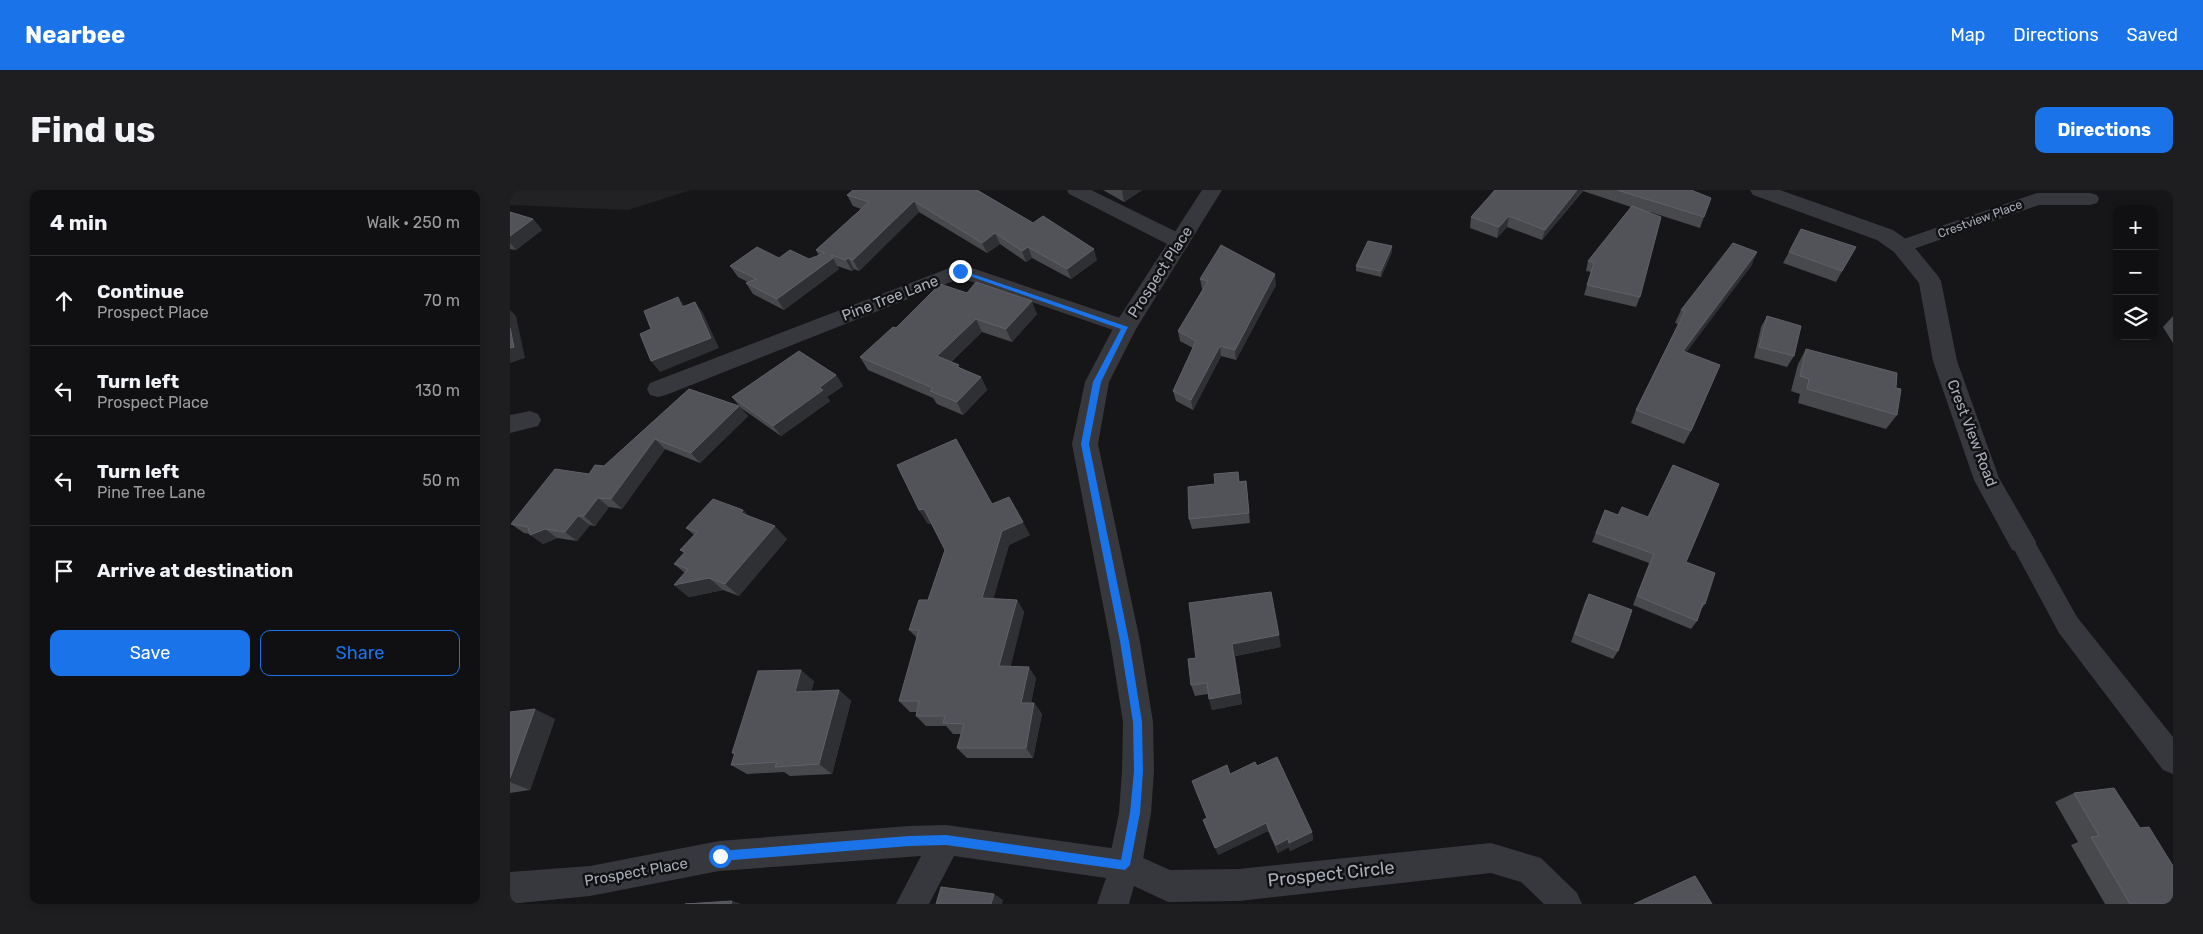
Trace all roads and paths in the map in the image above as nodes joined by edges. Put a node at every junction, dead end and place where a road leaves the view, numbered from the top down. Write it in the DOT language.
graph roads {
  1 [pos="1076,190"];
  2 [pos="1212,190"];
  3 [pos="1760,190"];
  4 [pos="2090,199"];
  5 [pos="1180,242"];
  6 [pos="1902,247"];
  7 [pos="1125,327"];
  8 [pos="658,389"];
  9 [pos="2022,542"];
  10 [pos="2173,760"];
  11 [pos="946,840"];
  12 [pos="1125,865"];
  13 [pos="510,888"];
  14 [pos="912,904"];
  15 [pos="1113,904"];
  16 [pos="1566,904"];
  1 -- 5 [label="street"];
  2 -- 5 [label="street, Prospect Place"];
  3 -- 6 [label="street, Crest View Road"];
  4 -- 6 [label="street, Crestview Place"];
  5 -- 7 [label="street, Prospect Place"];
  6 -- 9 [label="street, Crest View Road"];
  7 -- 8 [label="street, Pine Tree Lane"];
  7 -- 12 [label="street, Prospect Place"];
  9 -- 10 [label="street, Crest View Road"];
  11 -- 12 [label="street, Prospect Place"];
  11 -- 13 [label="street, Prospect Place"];
  11 -- 14 [label="street"];
  12 -- 15 [label="street"];
  12 -- 16 [label="street, Prospect Circle"];
}
